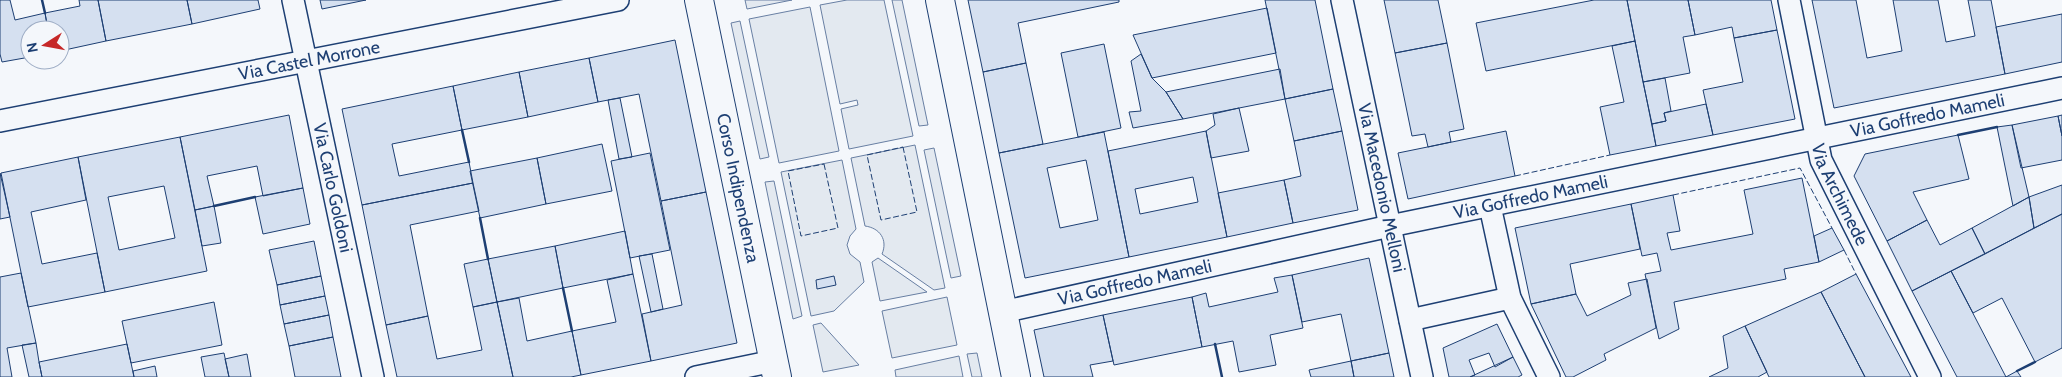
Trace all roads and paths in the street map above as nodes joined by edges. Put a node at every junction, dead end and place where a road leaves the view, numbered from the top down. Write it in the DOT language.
graph roads {
  1 [pos="293,0"];
  2 [pos="618,0"];
  3 [pos="699,0"];
  4 [pos="940,0"];
  5 [pos="1342,0"];
  6 [pos="1789,0"];
  7 [pos="306,62"];
  8 [pos="2062,88"];
  9 [pos="0,121"];
  10 [pos="1816,139"];
  11 [pos="1490,206"];
  12 [pos="1390,226"];
  13 [pos="1510,298"];
  14 [pos="1002,312"];
  15 [pos="1410,320"];
  16 [pos="775,369"];
  17 [pos="373,377"];
  18 [pos="696,377"];
  19 [pos="1016,377"];
  20 [pos="1422,377"];
  21 [pos="1549,377"];
  22 [pos="1930,377"];
  1 -- 7 [label="street, Via Carlo Goldoni"];
  2 -- 7 [label="street, Via Castel Morrone"];
  3 -- 16 [label="street, Corso Indipendenza"];
  4 -- 14 [label="street"];
  5 -- 12 [label="street, Via Macedonio Melloni"];
  6 -- 10 [label="street, Via Archimede"];
  7 -- 9 [label="street, Via Castel Morrone"];
  7 -- 17 [label="street, Via Carlo Goldoni"];
  8 -- 10 [label="street, Via Goffredo Mameli"];
  10 -- 11 [label="street, Via Goffredo Mameli"];
  10 -- 22 [label="street, Via Archimede"];
  11 -- 12 [label="street, Via Goffredo Mameli"];
  11 -- 13 [label="street"];
  12 -- 14 [label="street, Via Goffredo Mameli"];
  12 -- 15 [label="street, Via Macedonio Melloni"];
  13 -- 15 [label="street"];
  13 -- 21 [label="street"];
  14 -- 19 [label="street"];
  15 -- 20 [label="street, Via Macedonio Melloni"];
  16 -- 18 [label="street"];
}
